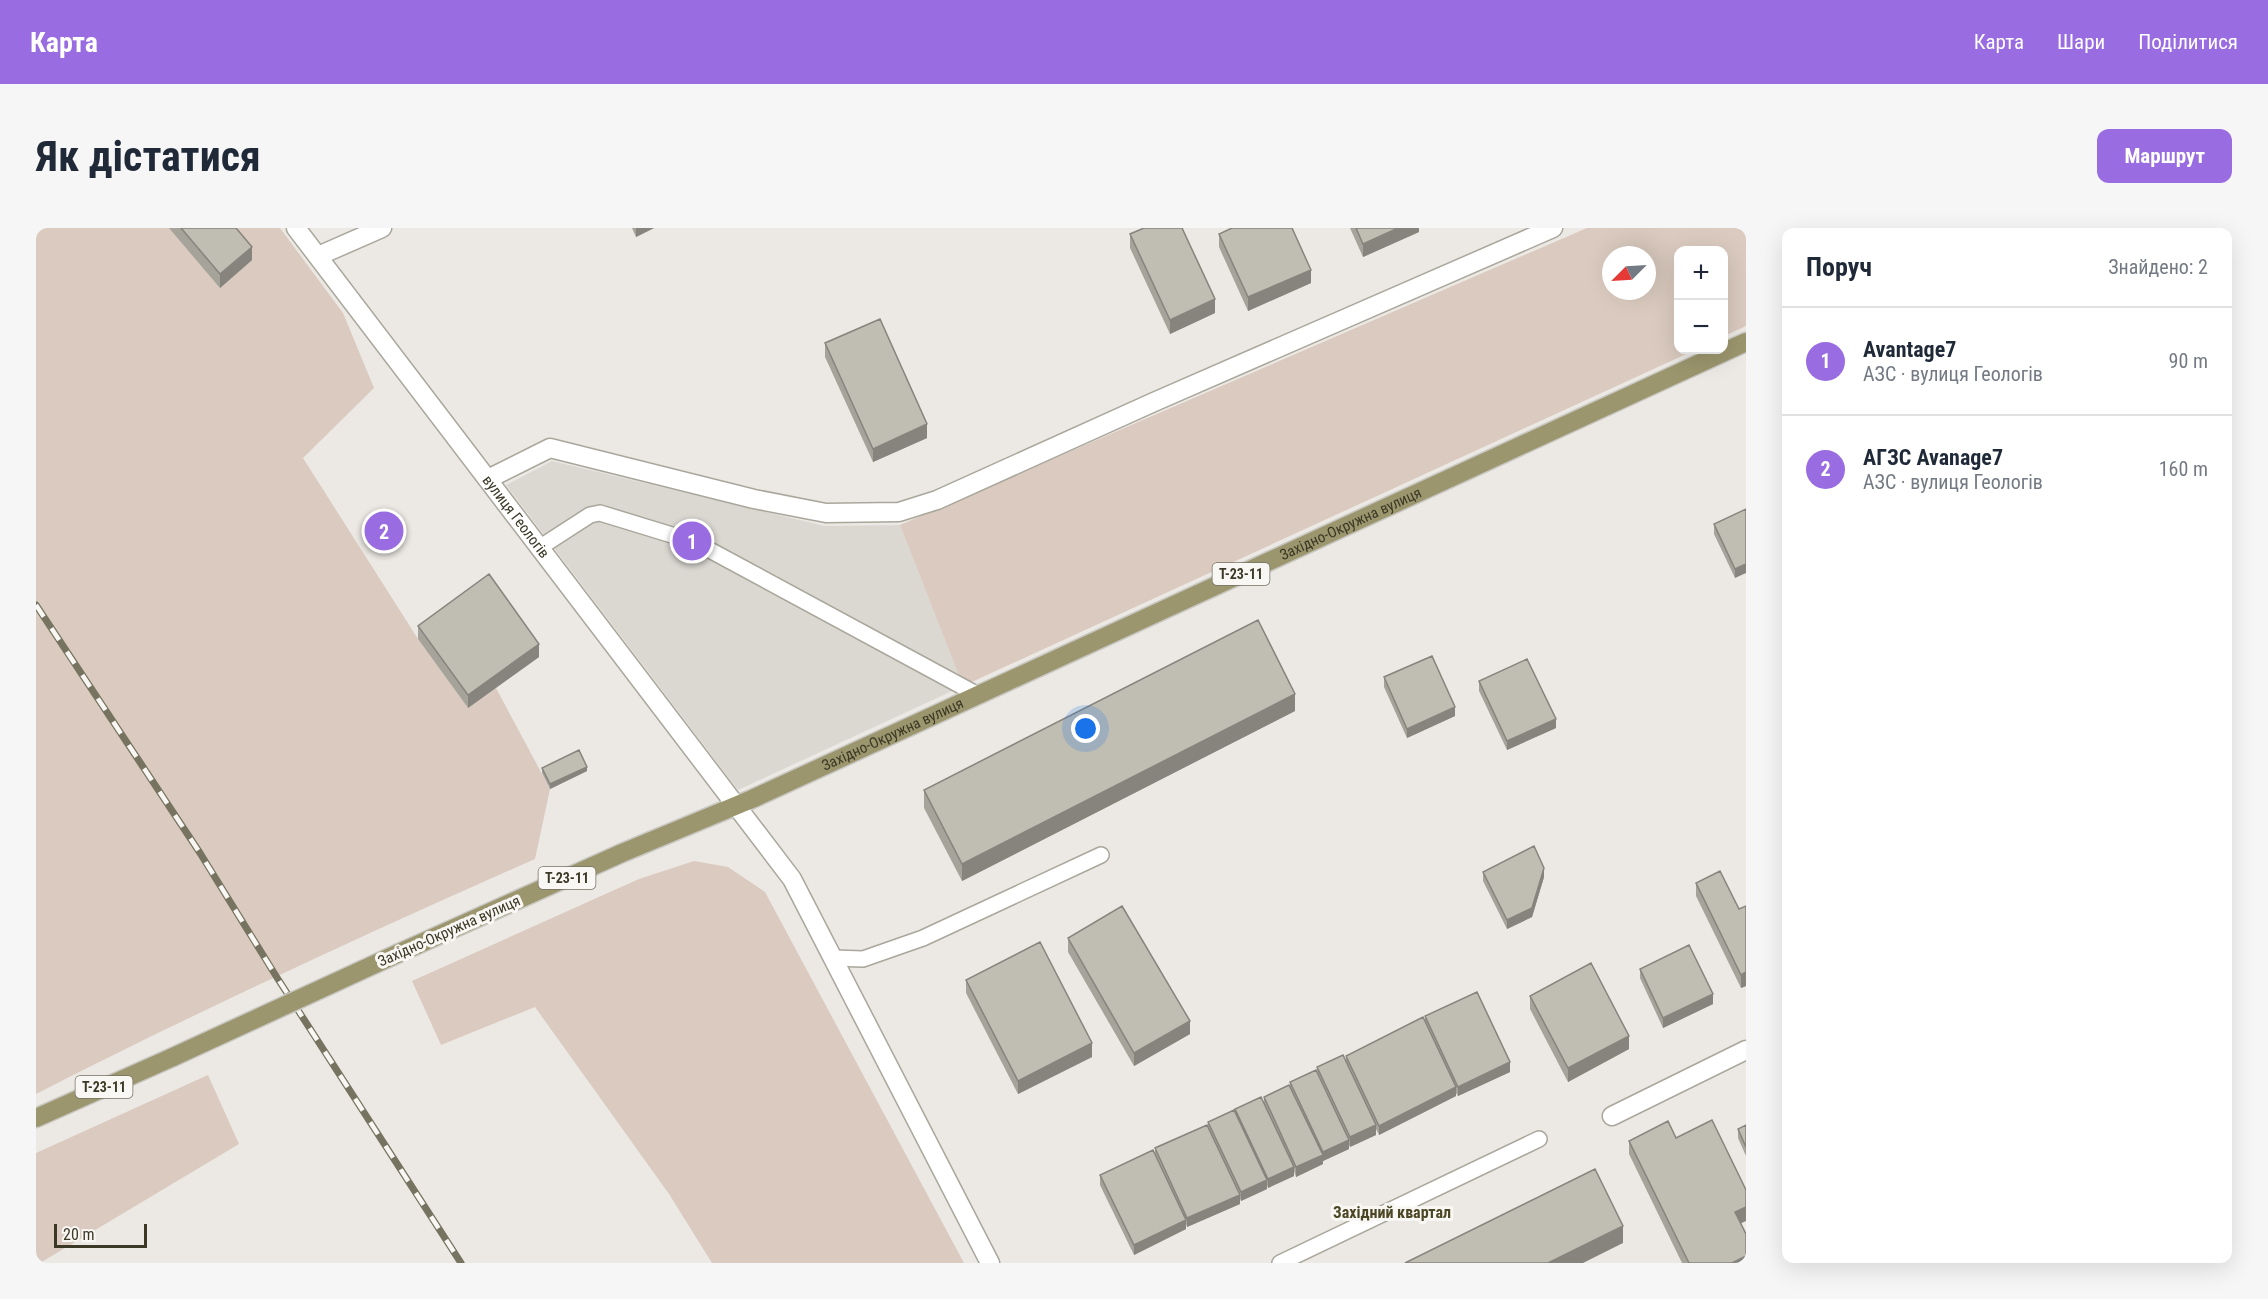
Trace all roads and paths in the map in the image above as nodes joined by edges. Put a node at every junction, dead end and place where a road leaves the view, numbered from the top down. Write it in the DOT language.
graph roads {
  1 [pos="296,228"];
  2 [pos="382,228"];
  3 [pos="1553,228"];
  4 [pos="318,256"];
  5 [pos="1746,342"];
  6 [pos="488,479"];
  7 [pos="685,539"];
  8 [pos="539,548"];
  9 [pos="706,548"];
  10 [pos="978,695"];
  11 [pos="736,806"];
  12 [pos="1101,855"];
  13 [pos="832,958"];
  14 [pos="1746,1050"];
  15 [pos="1612,1116"];
  16 [pos="36,1118"];
  17 [pos="1539,1139"];
  18 [pos="990,1263"];
  19 [pos="1280,1263"];
  1 -- 4 [label="street, вулиця Геологів"];
  2 -- 4 [label="street"];
  3 -- 6 [label="street"];
  4 -- 6 [label="street, вулиця Геологів"];
  5 -- 10 [label="main road, Західно-Окружна вулиця / Т-23-11"];
  6 -- 8 [label="street, вулиця Геологів"];
  7 -- 8 [label="lane"];
  8 -- 11 [label="street, вулиця Геологів"];
  9 -- 10 [label="lane"];
  10 -- 11 [label="main road, Західно-Окружна вулиця / Т-23-11"];
  11 -- 13 [label="street, вулиця Геологів"];
  11 -- 16 [label="main road, Західно-Окружна вулиця / Т-23-11, bridge"];
  12 -- 13 [label="lane"];
  13 -- 18 [label="street, вулиця Геологів"];
  14 -- 15 [label="street"];
  17 -- 19 [label="lane"];
}
